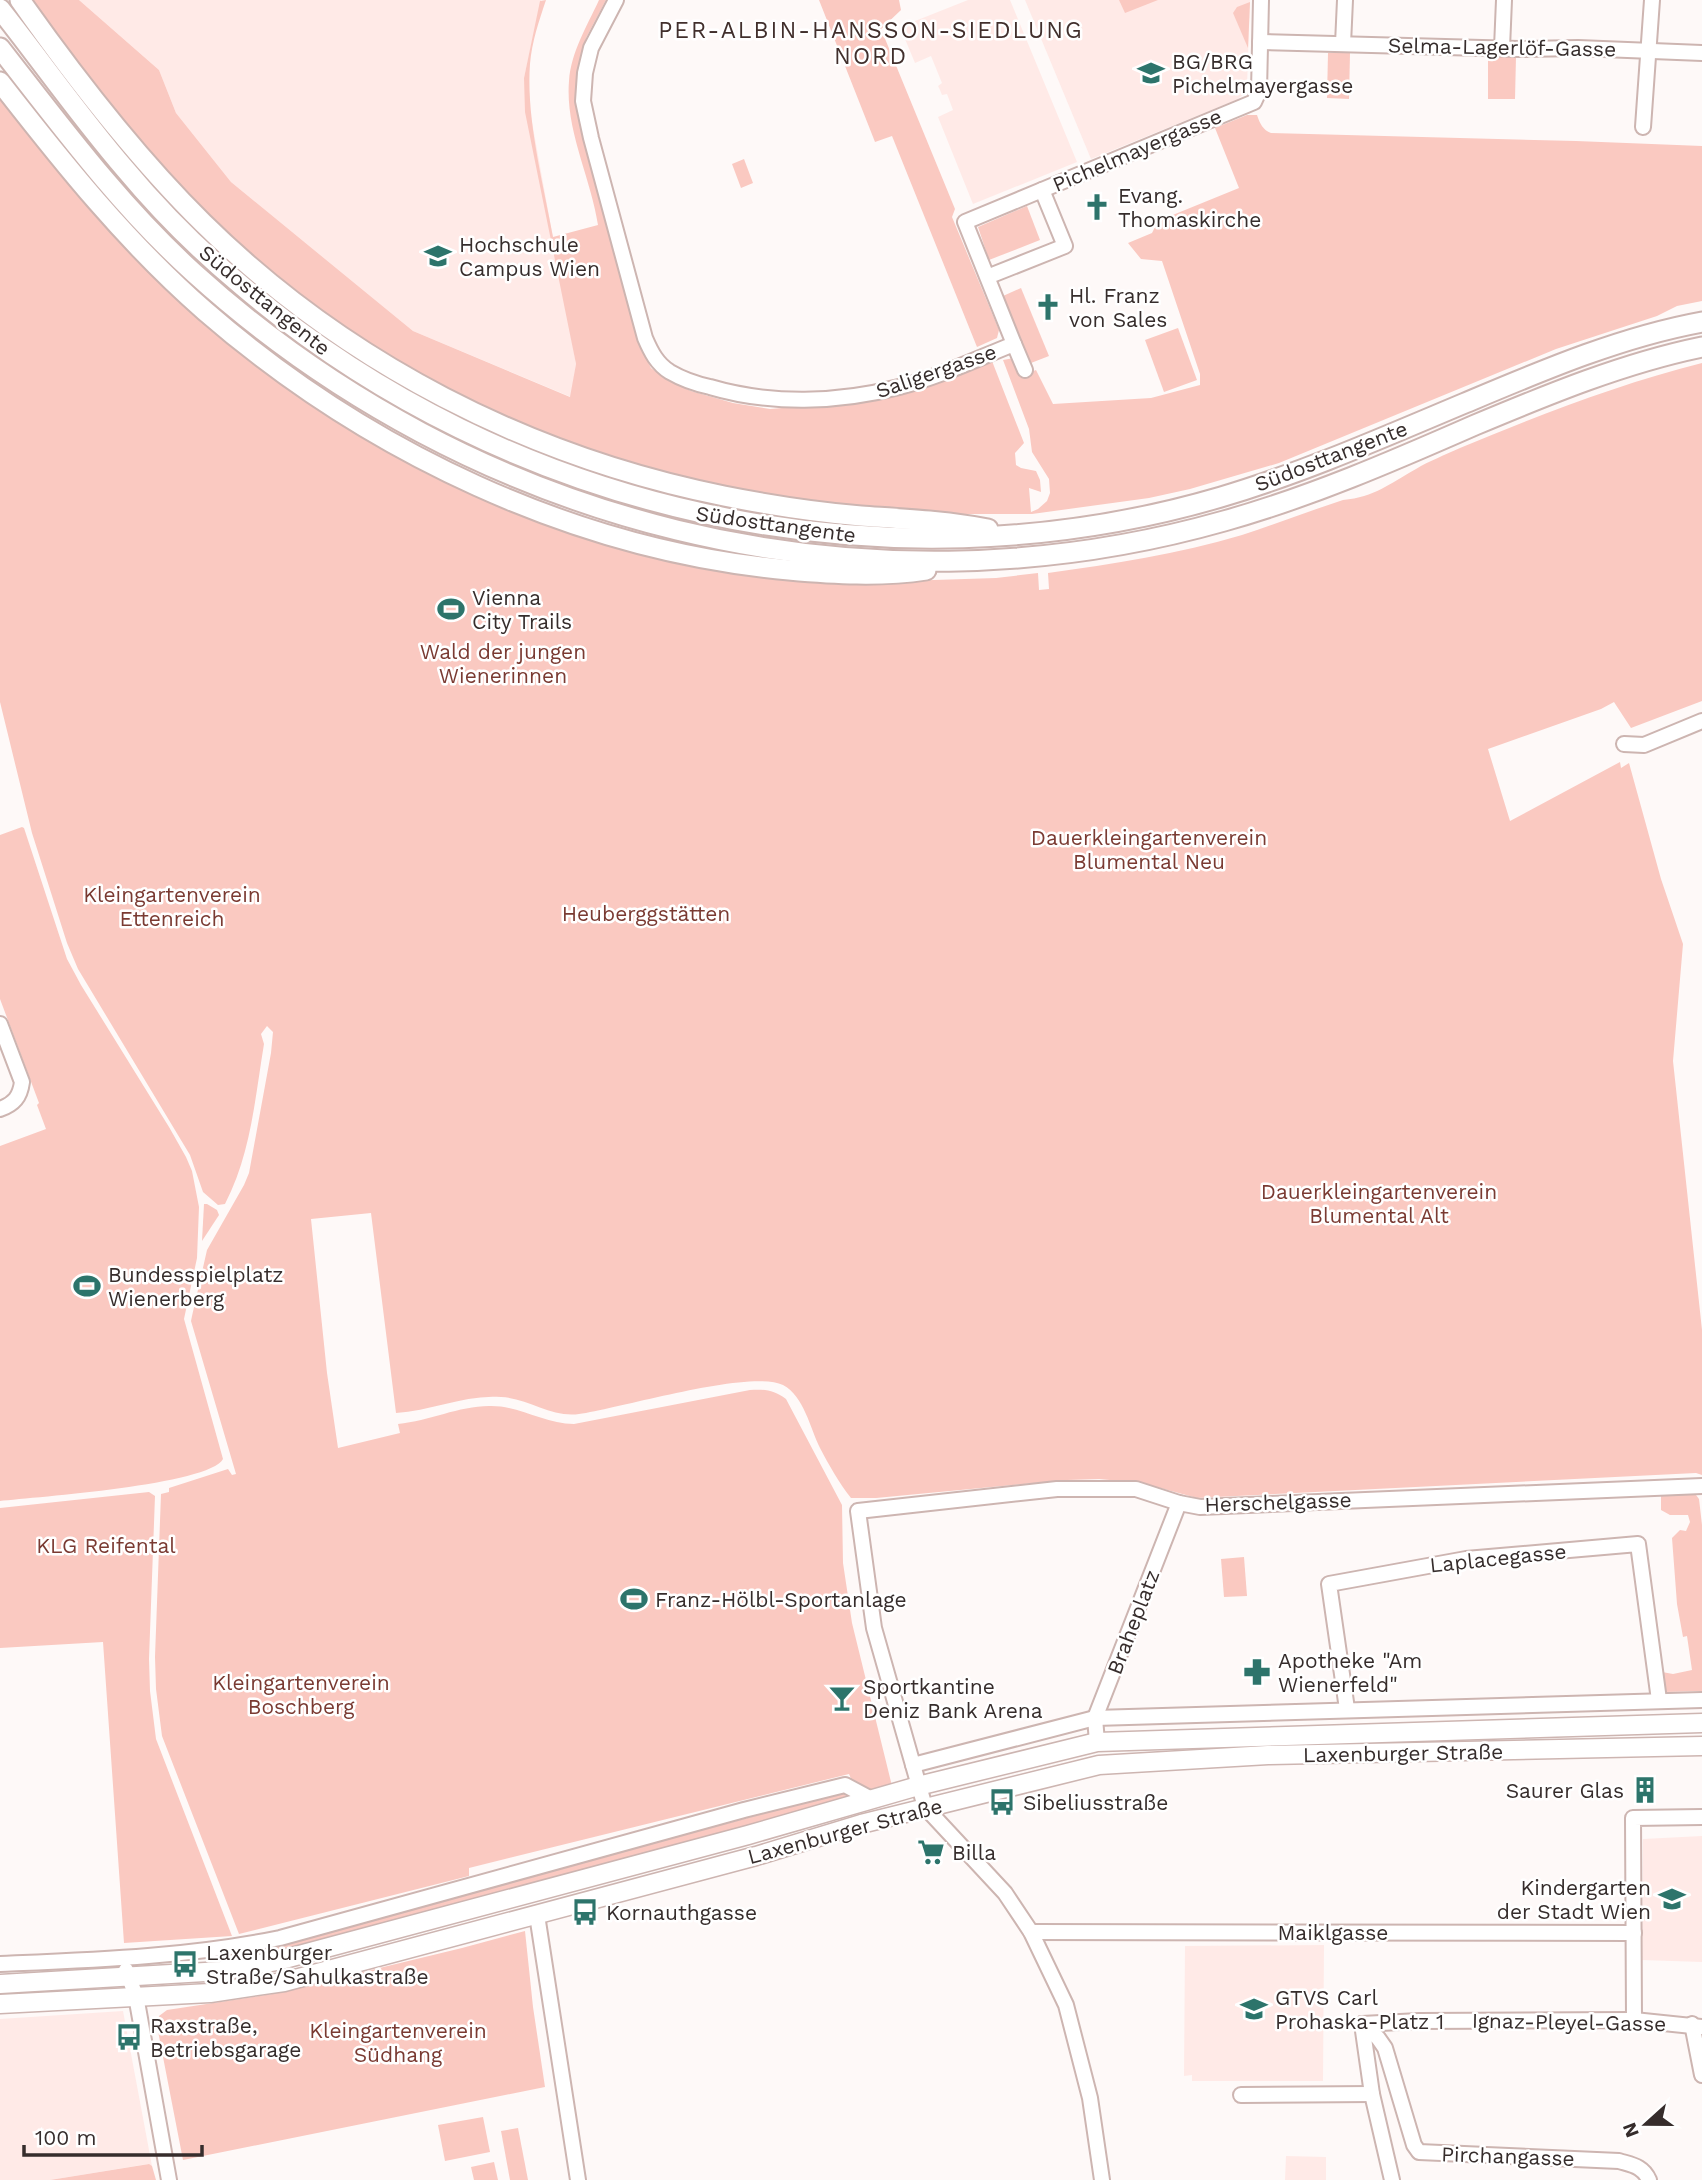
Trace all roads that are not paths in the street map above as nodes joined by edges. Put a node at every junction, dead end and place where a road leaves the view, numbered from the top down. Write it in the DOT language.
graph roads {
  1 [pos="20,0"];
  2 [pos="616,0"];
  3 [pos="1261,0"];
  4 [pos="1345,0"];
  5 [pos="1504,0"];
  6 [pos="1653,0"];
  7 [pos="0,9"];
  8 [pos="1260,42"];
  9 [pos="1343,44"];
  10 [pos="0,48"];
  11 [pos="1502,48"];
  12 [pos="1650,50"];
  13 [pos="1702,53"];
  14 [pos="0,82"];
  15 [pos="1643,127"];
  16 [pos="1042,190"];
  17 [pos="987,277"];
  18 [pos="1702,322"];
  19 [pos="1014,344"];
  20 [pos="1702,347"];
  21 [pos="1025,370"];
  22 [pos="1023,535"];
  23 [pos="990,560"];
  24 [pos="1702,721"];
  25 [pos="1624,744"];
  26 [pos="0,1024"];
  27 [pos="0,1109"];
  28 [pos="1702,1486"];
  29 [pos="1179,1503"];
  30 [pos="1702,1699"];
  31 [pos="1659,1700"];
  32 [pos="1347,1709"];
  33 [pos="1095,1718"];
  34 [pos="1702,1723"];
  35 [pos="1097,1742"];
  36 [pos="1702,1746"];
  37 [pos="913,1765"];
  38 [pos="918,1786"];
  39 [pos="925,1807"];
  40 [pos="1702,1817"];
  41 [pos="537,1915"];
  42 [pos="1031,1932"];
  43 [pos="1634,1933"];
  44 [pos="0,1964"];
  45 [pos="125,1967"];
  46 [pos="0,1984"];
  47 [pos="136,1996"];
  48 [pos="0,2004"];
  49 [pos="1634,2020"];
  50 [pos="1362,2024"];
  51 [pos="1697,2025"];
  52 [pos="1699,2048"];
  53 [pos="1702,2076"];
  54 [pos="1372,2094"];
  55 [pos="1241,2095"];
  56 [pos="170,2180"];
  57 [pos="579,2180"];
  58 [pos="1102,2180"];
  59 [pos="1392,2180"];
  60 [pos="1648,2180"];
  1 -- 22 [label="highway"];
  2 -- 19 [label="street, Saligergasse"];
  3 -- 8 [label="street, Pichelmayergasse"];
  4 -- 9 [label="street"];
  5 -- 11 [label="street"];
  6 -- 12 [label="street"];
  7 -- 22 [label="highway, Südosttangente"];
  8 -- 9 [label="street, Selma-Lagerlöf-Gasse"];
  8 -- 16 [label="street, Pichelmayergasse"];
  9 -- 11 [label="street, Selma-Lagerlöf-Gasse"];
  10 -- 23 [label="highway, Südosttangente"];
  11 -- 12 [label="street, Selma-Lagerlöf-Gasse"];
  12 -- 13 [label="street, Selma-Lagerlöf-Gasse"];
  12 -- 15 [label="street"];
  14 -- 23 [label="highway"];
  16 -- 17 [label="street, Saligergasse"];
  16 -- 17 [label="street"];
  17 -- 19 [label="street, Saligergasse"];
  18 -- 22 [label="highway, Südosttangente"];
  19 -- 21 [label="street, Saligergasse"];
  20 -- 23 [label="highway, Südosttangente"];
  24 -- 25 [label="street"];
  26 -- 27 [label="street"];
  28 -- 29 [label="street, Herschelgasse"];
  29 -- 33 [label="street, Braheplatz"];
  29 -- 37 [label="street, Herschelgasse"];
  30 -- 31 [label="street, Laxenburger Straße"];
  31 -- 32 [label="street, Laxenburger Straße"];
  31 -- 32 [label="street, Laplacegasse"];
  32 -- 33 [label="street, Laxenburger Straße"];
  33 -- 35 [label="street, Braheplatz"];
  33 -- 37 [label="street, Laxenburger Straße"];
  34 -- 35 [label="main road, Laxenburger Straße"];
  35 -- 38 [label="main road, Laxenburger Straße"];
  36 -- 39 [label="main road, Laxenburger Straße"];
  37 -- 38 [label="street"];
  38 -- 39 [label="street"];
  38 -- 45 [label="main road, Laxenburger Straße"];
  39 -- 41 [label="main road, Laxenburger Straße"];
  39 -- 42 [label="street"];
  40 -- 43 [label="street"];
  41 -- 47 [label="main road, Laxenburger Straße"];
  41 -- 57 [label="street"];
  42 -- 43 [label="street, Maiklgasse"];
  42 -- 58 [label="street"];
  43 -- 49 [label="street"];
  44 -- 45 [label="street, Laxenburger Straße"];
  45 -- 46 [label="main road, Laxenburger Straße"];
  45 -- 47 [label="street"];
  47 -- 48 [label="main road, Laxenburger Straße"];
  47 -- 56 [label="street"];
  49 -- 50 [label="street, Ignaz-Pleyel-Gasse"];
  49 -- 51 [label="street, Ignaz-Pleyel-Gasse"];
  50 -- 54 [label="street"];
  50 -- 60 [label="street, Pirchangasse"];
  51 -- 52 [label="street"];
  52 -- 53 [label="street"];
  54 -- 55 [label="street"];
  54 -- 59 [label="street"];
}
